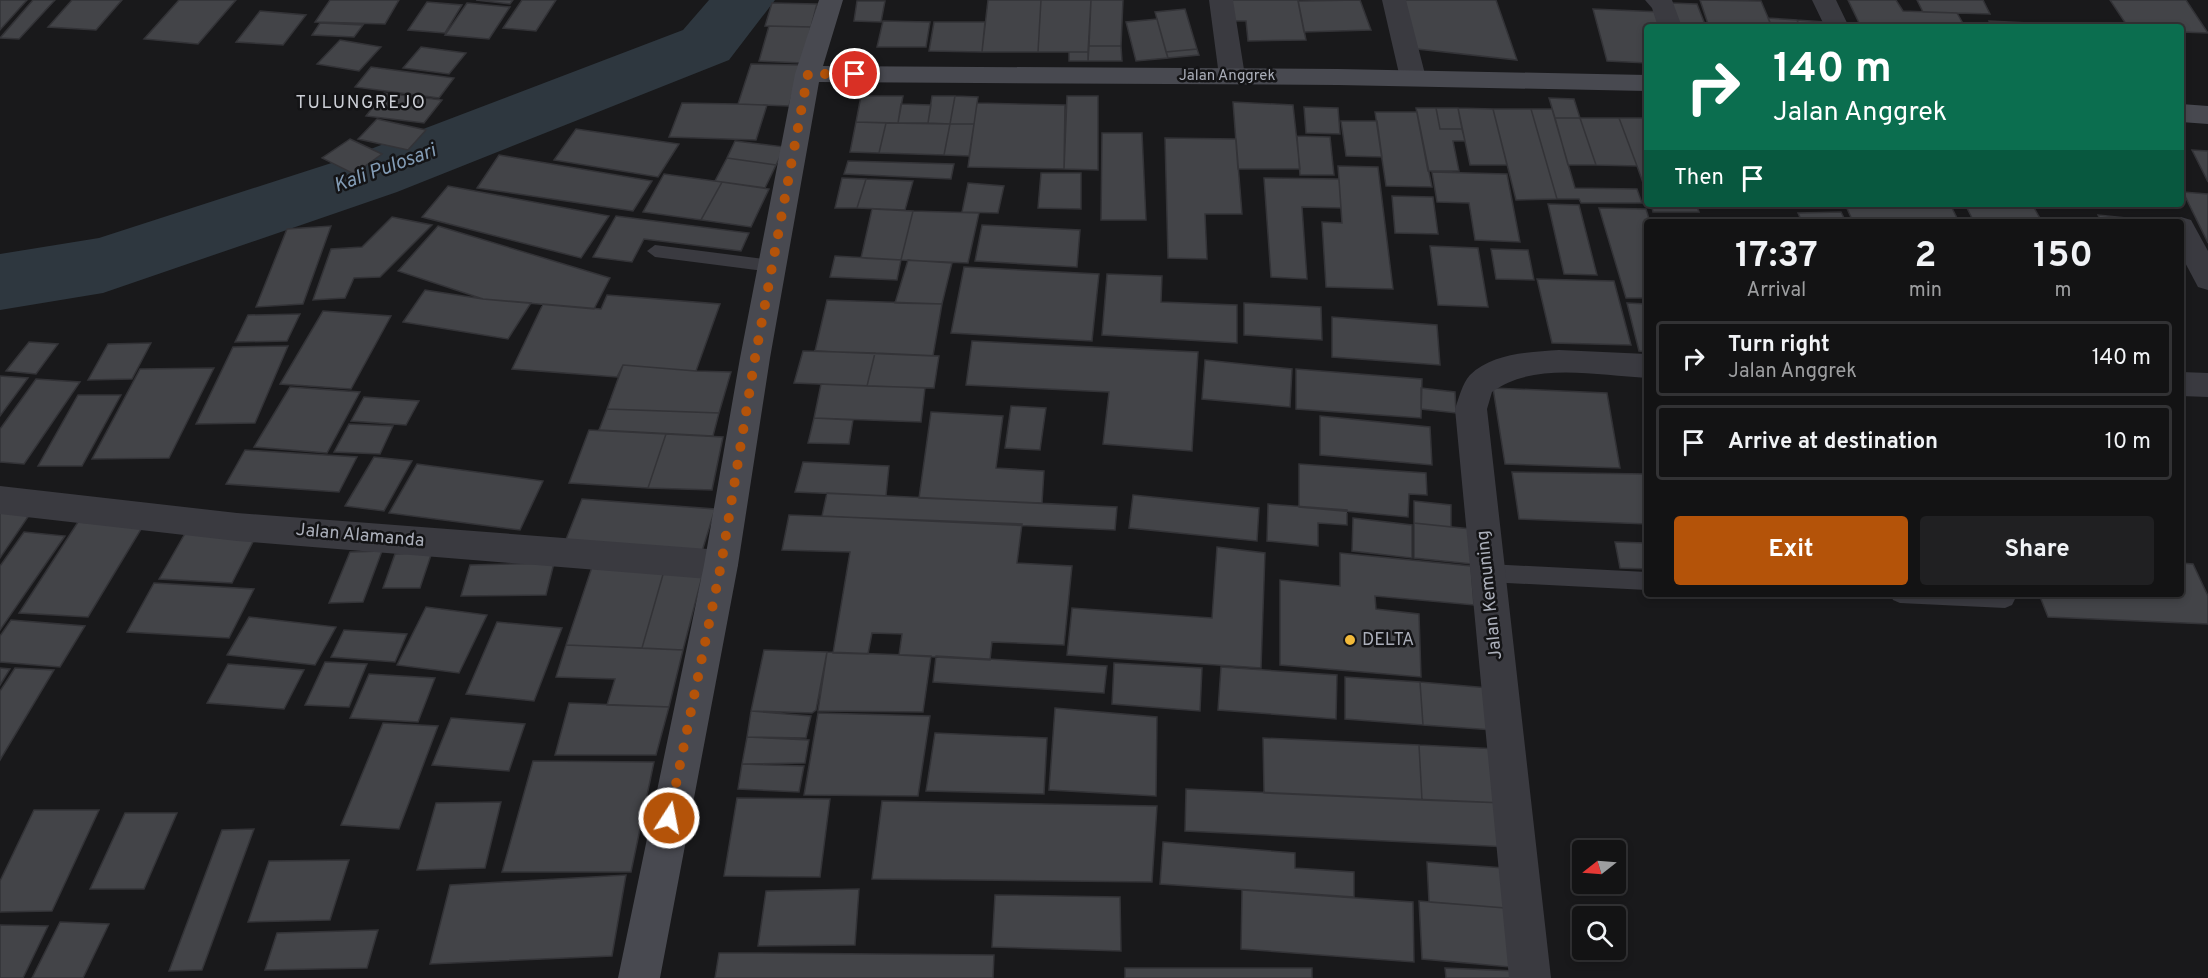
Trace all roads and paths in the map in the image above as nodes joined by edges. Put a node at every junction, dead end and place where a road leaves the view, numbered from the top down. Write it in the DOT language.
graph roads {
  1 [pos="831,0"];
  2 [pos="1221,0"];
  3 [pos="1394,0"];
  4 [pos="1657,0"];
  5 [pos="1824,0"];
  6 [pos="1669,24"];
  7 [pos="1836,24"];
  8 [pos="808,74"];
  9 [pos="1232,76"];
  10 [pos="1413,78"];
  11 [pos="1644,83"];
  12 [pos="2184,113"];
  13 [pos="2208,115"];
  14 [pos="2184,233"];
  15 [pos="655,251"];
  16 [pos="772,266"];
  17 [pos="2208,279"];
  18 [pos="1644,366"];
  19 [pos="2184,384"];
  20 [pos="2208,385"];
  21 [pos="0,500"];
  22 [pos="721,565"];
  23 [pos="1488,573"];
  24 [pos="1644,581"];
  25 [pos="1963,597"];
  26 [pos="2005,599"];
  27 [pos="639,978"];
  28 [pos="1530,978"];
  1 -- 8 [label="main road"];
  2 -- 9 [label="street"];
  3 -- 10 [label="street"];
  4 -- 6 [label="street"];
  5 -- 7 [label="street"];
  8 -- 9 [label="main road, Jalan Anggrek"];
  8 -- 16 [label="main road"];
  9 -- 10 [label="main road, Jalan Anggrek"];
  10 -- 11 [label="main road, Jalan Anggrek"];
  12 -- 13 [label="main road"];
  14 -- 17 [label="street"];
  15 -- 16 [label="lane"];
  16 -- 22 [label="main road"];
  18 -- 23 [label="street, Jalan Kemuning"];
  19 -- 20 [label="street"];
  21 -- 22 [label="street, Jalan Alamanda"];
  22 -- 27 [label="main road"];
  23 -- 24 [label="lane"];
  23 -- 28 [label="street, Jalan Kemuning"];
  25 -- 26 [label="lane"];
}
